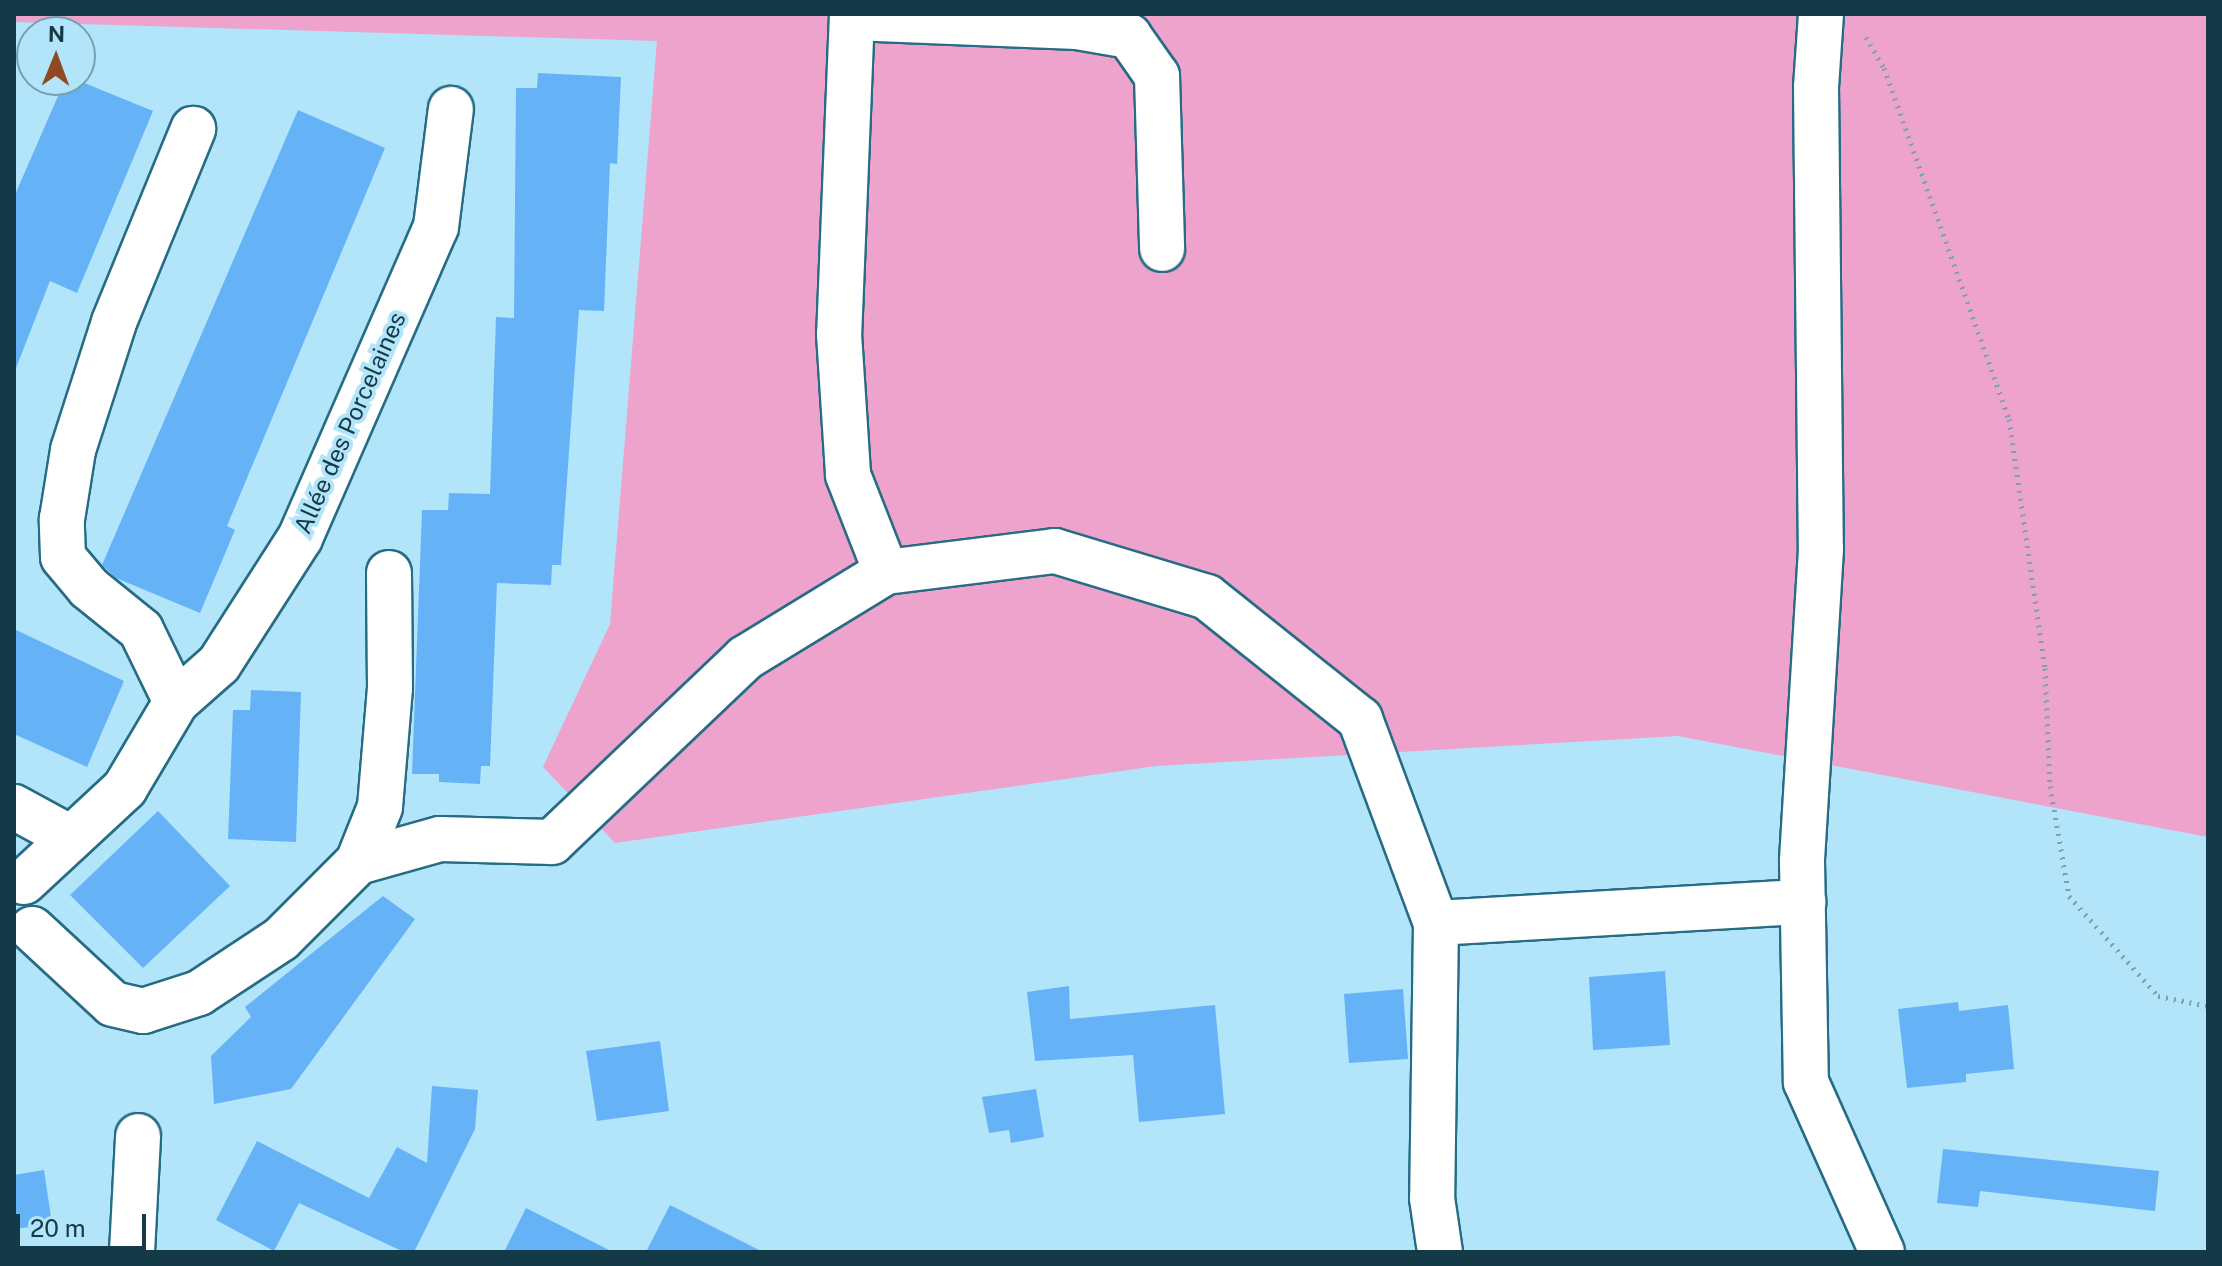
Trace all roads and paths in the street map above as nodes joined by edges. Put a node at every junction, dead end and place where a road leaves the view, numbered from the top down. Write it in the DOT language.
graph roads {
  1 [pos="852,16"];
  2 [pos="1841,21"];
  3 [pos="451,109"];
  4 [pos="193,129"];
  5 [pos="1162,249"];
  6 [pos="886,572"];
  7 [pos="389,573"];
  8 [pos="176,702"];
  9 [pos="14,807"];
  10 [pos="71,838"];
  11 [pos="358,862"];
  12 [pos="19,879"];
  13 [pos="1803,902"];
  14 [pos="1436,923"];
  15 [pos="23,934"];
  16 [pos="2208,1006"];
  17 [pos="138,1136"];
  18 [pos="132,1252"];
  19 [pos="1440,1252"];
  20 [pos="1882,1252"];
  1 -- 5 [label="street"];
  1 -- 6 [label="street"];
  2 -- 13 [label="street"];
  2 -- 16 [label="path"];
  3 -- 8 [label="street, Allée des Porcelaines"];
  4 -- 8 [label="street"];
  6 -- 11 [label="street"];
  6 -- 14 [label="street"];
  7 -- 11 [label="street"];
  8 -- 10 [label="street, Allée des Porcelaines"];
  9 -- 10 [label="street"];
  10 -- 12 [label="street, Allée des Porcelaines"];
  11 -- 15 [label="street"];
  12 -- 15 [label="street"];
  13 -- 14 [label="street"];
  13 -- 20 [label="street"];
  14 -- 19 [label="street"];
  17 -- 18 [label="street"];
}
